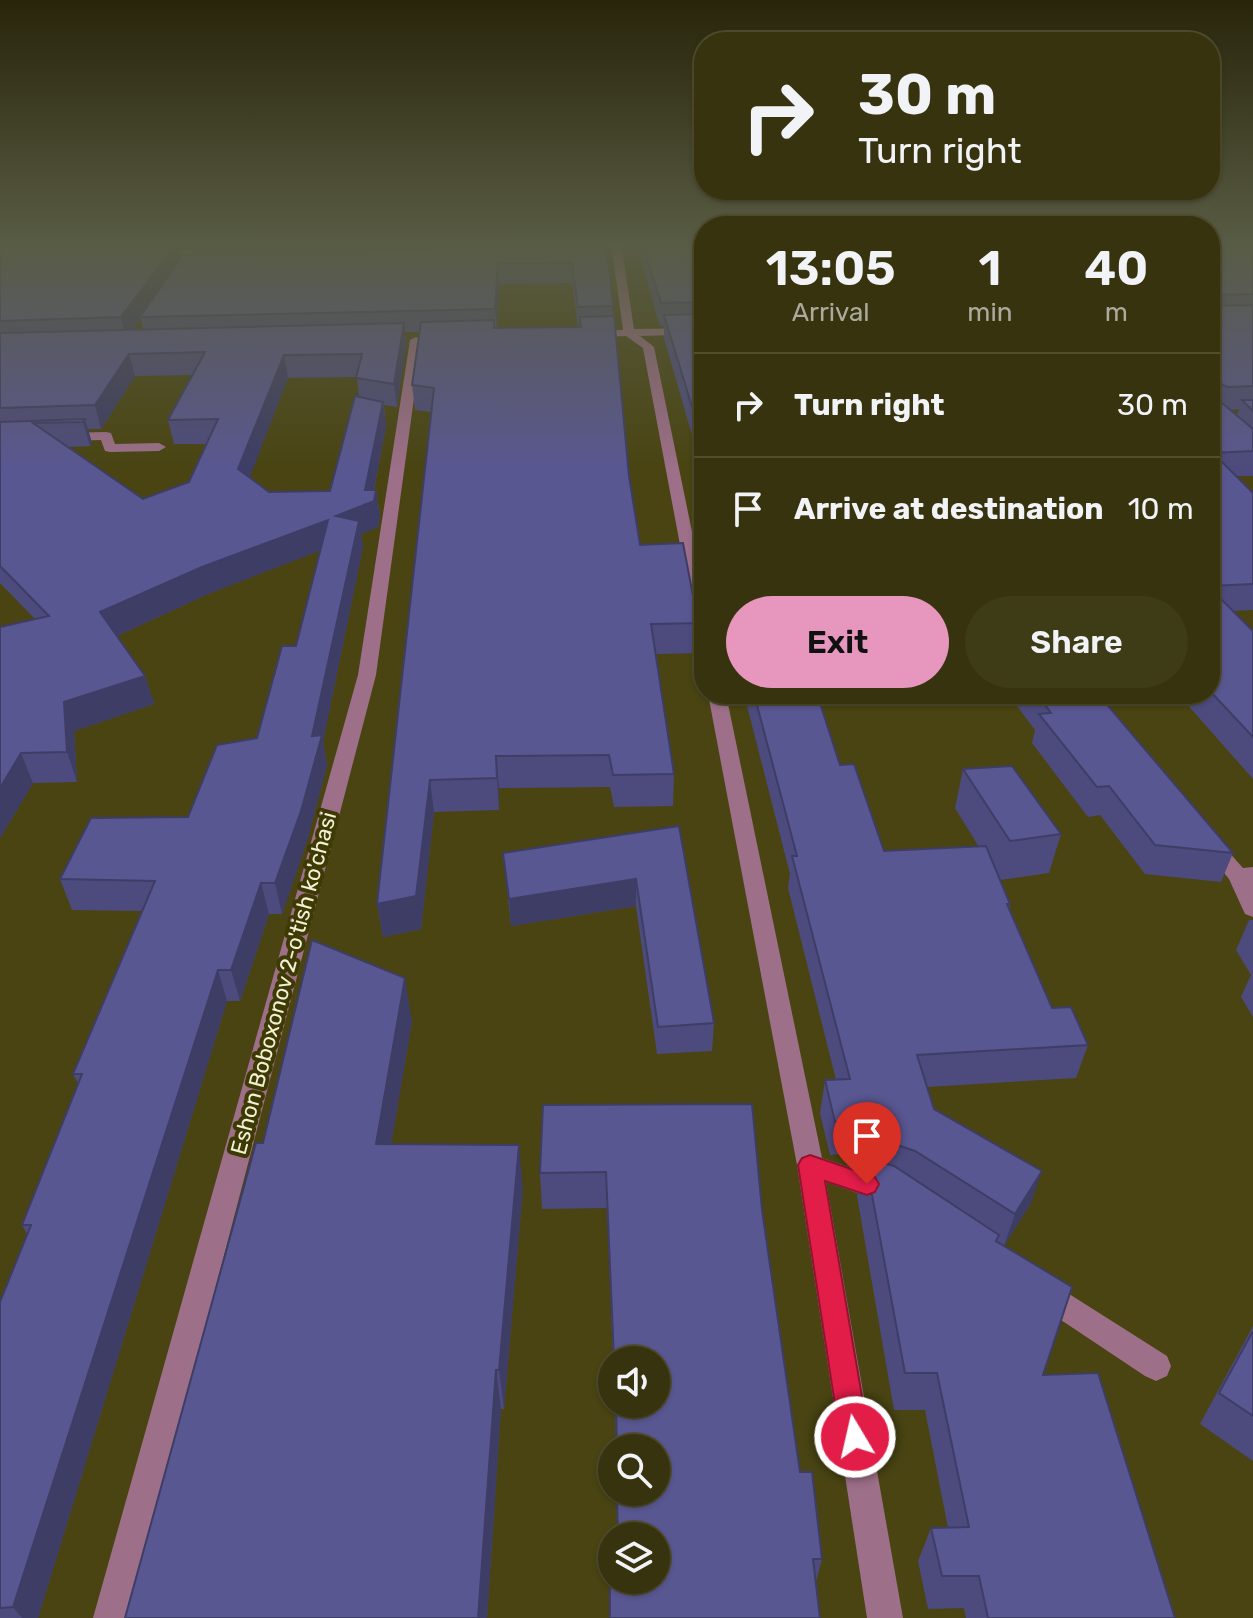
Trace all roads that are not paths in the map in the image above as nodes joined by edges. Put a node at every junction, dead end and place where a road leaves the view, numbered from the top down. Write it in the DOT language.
graph roads {
  1 [pos="627,319"];
  2 [pos="694,331"];
  3 [pos="629,333"];
  4 [pos="568,335"];
  5 [pos="416,340"];
  6 [pos="43,437"];
  7 [pos="159,447"];
  8 [pos="694,579"];
  9 [pos="719,704"];
  10 [pos="1199,833"];
  11 [pos="1246,875"];
  12 [pos="1253,909"];
  13 [pos="810,1165"];
  14 [pos="908,1202"];
  15 [pos="1026,1280"];
  16 [pos="1156,1366"];
  17 [pos="111,1618"];
  18 [pos="885,1618"];
  1 -- 3 [label="street"];
  2 -- 3 [label="street"];
  3 -- 4 [label="street"];
  3 -- 8 [label="street"];
  5 -- 17 [label="street, Eshon Boboxonov 2-o'tish ko'chasi"];
  6 -- 7 [label="street"];
  9 -- 13 [label="street"];
  10 -- 11 [label="street"];
  11 -- 12 [label="street"];
  13 -- 14 [label="street"];
  13 -- 18 [label="street"];
  15 -- 16 [label="street"];
}
